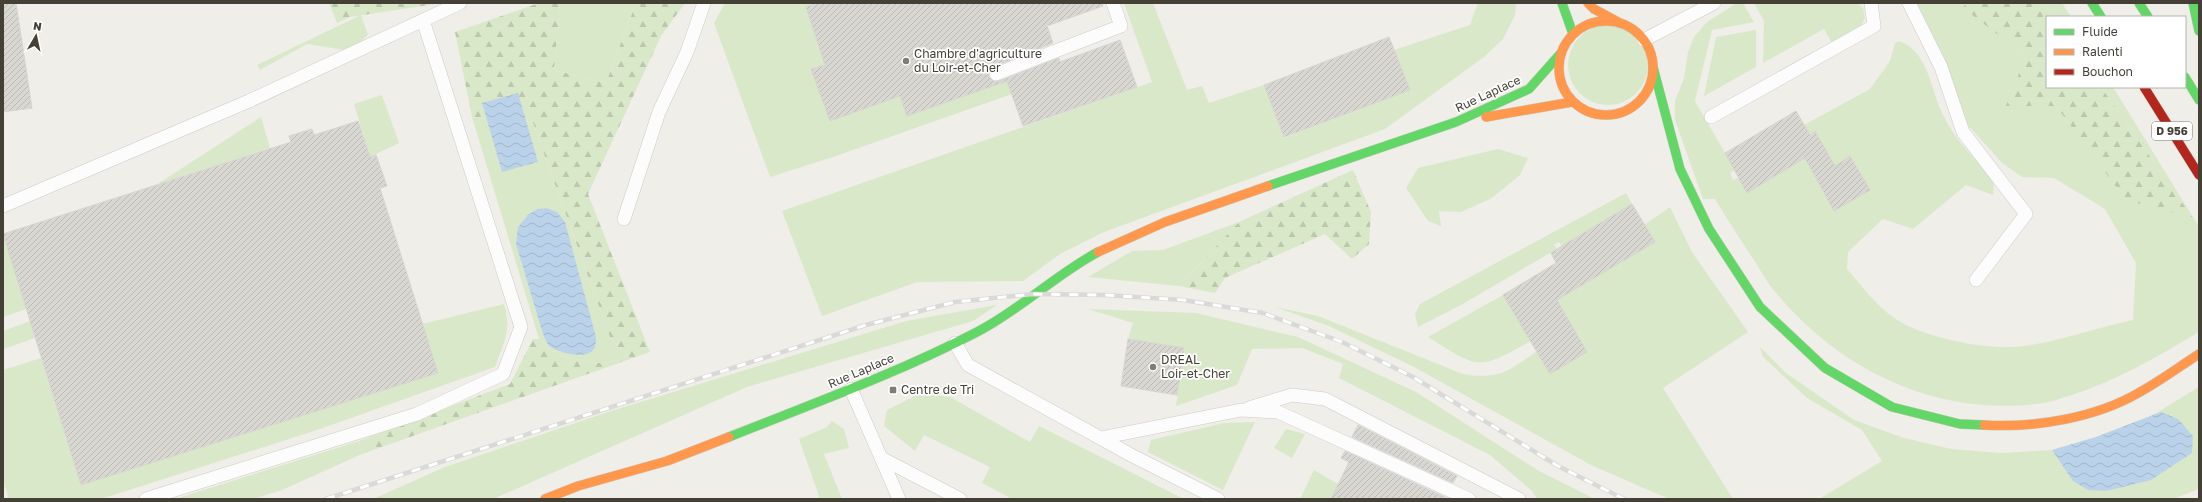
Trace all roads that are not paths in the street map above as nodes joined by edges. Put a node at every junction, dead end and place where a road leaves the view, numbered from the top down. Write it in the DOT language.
graph roads {
  1 [pos="460,3"];
  2 [pos="704,3"];
  3 [pos="1113,3"];
  4 [pos="1562,3"];
  5 [pos="1588,3"];
  6 [pos="1714,3"];
  7 [pos="1871,3"];
  8 [pos="1909,3"];
  9 [pos="2092,3"];
  10 [pos="2139,3"];
  11 [pos="2193,3"];
  12 [pos="2100,16"];
  13 [pos="2147,16"];
  14 [pos="422,20"];
  15 [pos="1619,23"];
  16 [pos="2199,32"];
  17 [pos="1573,34"];
  18 [pos="1644,40"];
  19 [pos="1561,53"];
  20 [pos="1653,67"];
  21 [pos="996,74"];
  22 [pos="2186,79"];
  23 [pos="2145,88"];
  24 [pos="2199,100"];
  25 [pos="1572,102"];
  26 [pos="1712,118"];
  27 [pos="1456,122"];
  28 [pos="2199,175"];
  29 [pos="3,206"];
  30 [pos="624,219"];
  31 [pos="1976,280"];
  32 [pos="955,343"];
  33 [pos="2199,354"];
  34 [pos="851,389"];
  35 [pos="1241,410"];
  36 [pos="1101,438"];
  37 [pos="883,459"];
  38 [pos="146,499"];
  39 [pos="545,499"];
  40 [pos="899,499"];
  41 [pos="960,499"];
  42 [pos="1218,499"];
  43 [pos="1469,499"];
  44 [pos="1519,499"];
  1 -- 14 [label="lane"];
  2 -- 30 [label="lane"];
  3 -- 21 [label="lane"];
  4 -- 17 [label="main road"];
  5 -- 15 [label="main road, Rue Laplace"];
  6 -- 18 [label="lane"];
  7 -- 26 [label="lane"];
  8 -- 31 [label="lane"];
  9 -- 12 [label="main road"];
  10 -- 13 [label="main road"];
  11 -- 16 [label="main road"];
  14 -- 29 [label="lane"];
  14 -- 38 [label="lane"];
  15 -- 17 [label="main road, Rue Laplace"];
  15 -- 18 [label="main road, Rue Laplace"];
  17 -- 19 [label="main road, Rue Laplace"];
  18 -- 20 [label="main road, Rue Laplace"];
  19 -- 25 [label="main road, Rue Laplace"];
  19 -- 27 [label="main road, Rue Laplace"];
  20 -- 25 [label="main road, Rue Laplace"];
  20 -- 33 [label="main road"];
  22 -- 24 [label="main road"];
  23 -- 28 [label="main road, D 956"];
  25 -- 27 [label="main road, Rue Laplace"];
  27 -- 32 [label="main road, Rue Laplace"];
  32 -- 34 [label="main road, Rue Laplace"];
  32 -- 36 [label="lane"];
  34 -- 37 [label="lane"];
  34 -- 39 [label="main road, Rue Laplace"];
  35 -- 36 [label="lane"];
  35 -- 43 [label="lane"];
  35 -- 44 [label="lane"];
  36 -- 42 [label="lane"];
  37 -- 40 [label="lane"];
  37 -- 41 [label="lane"];
}
